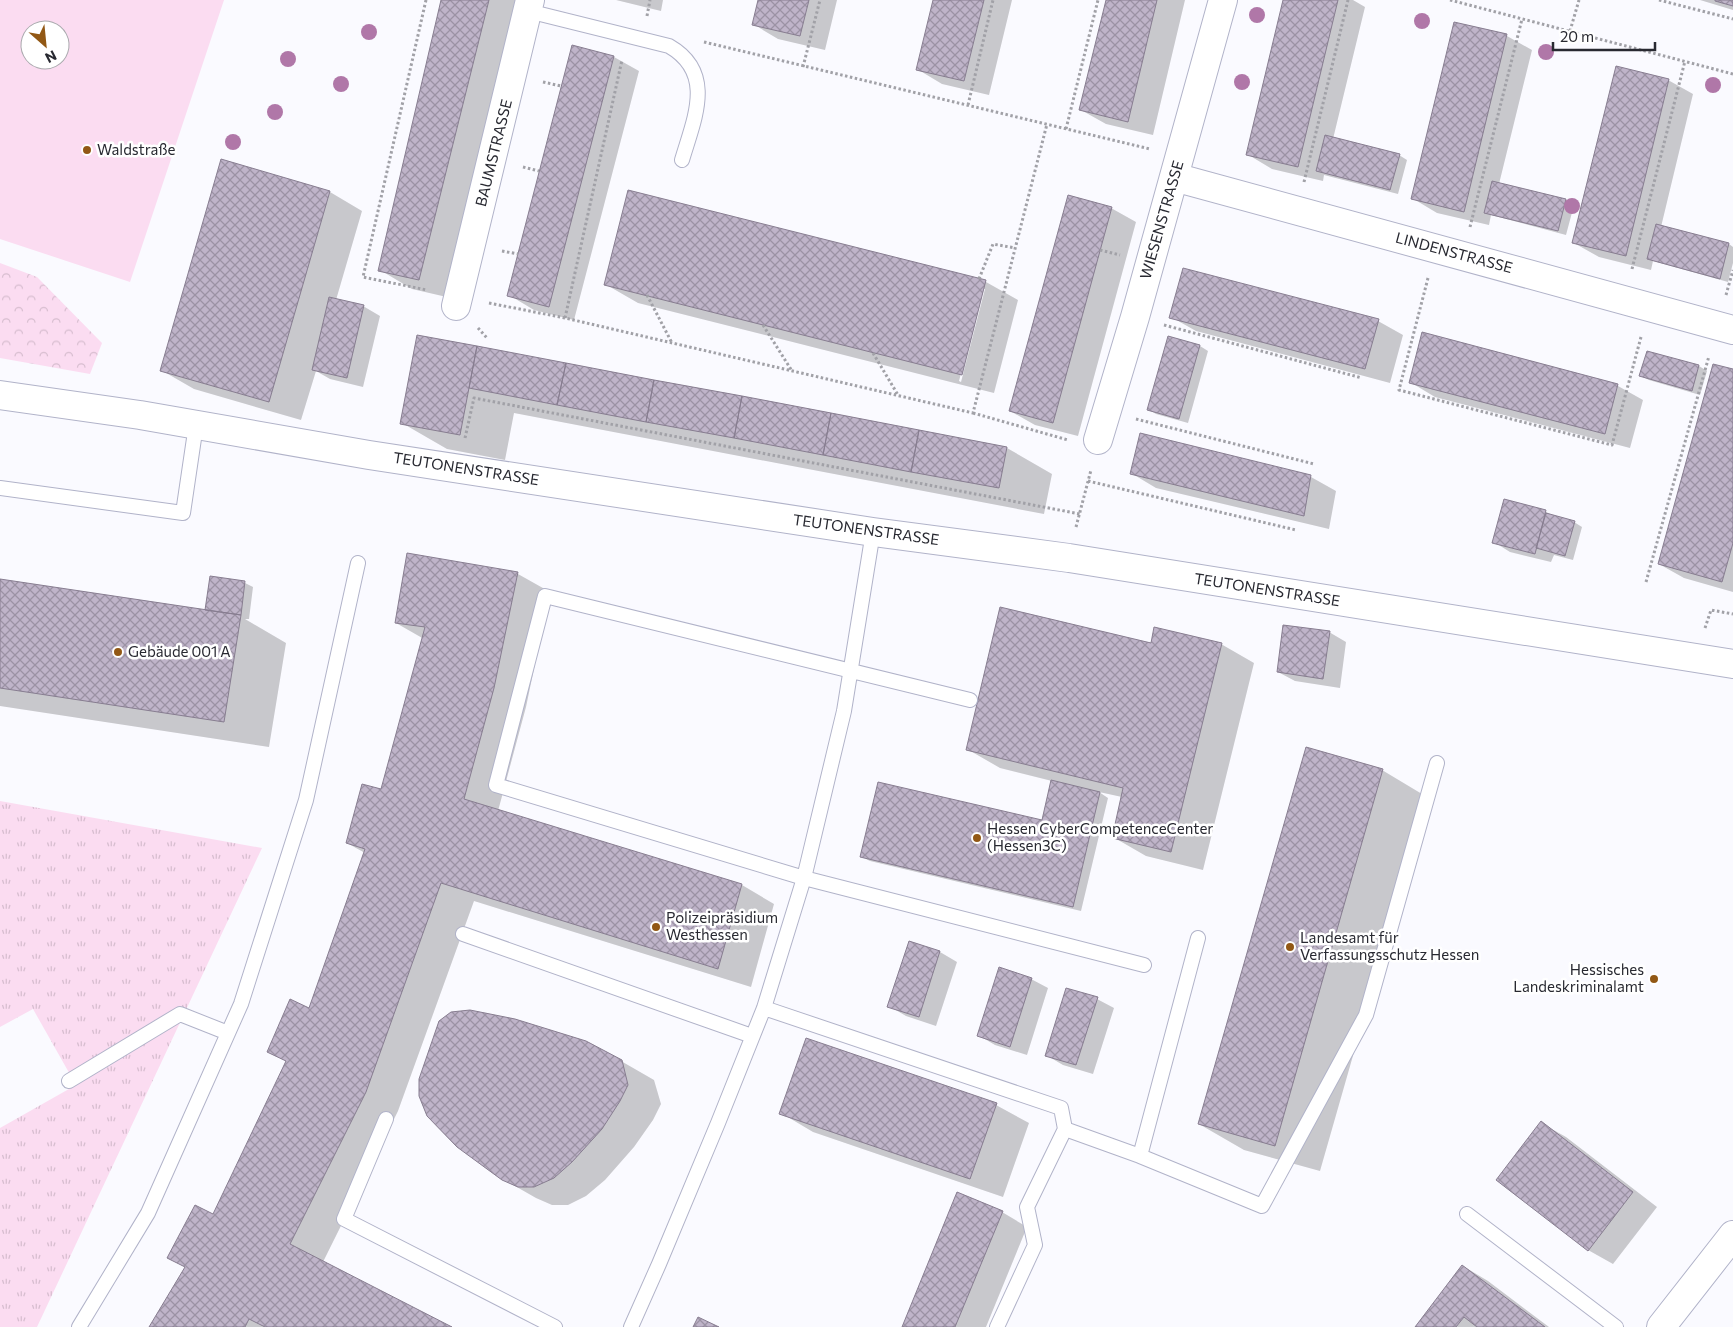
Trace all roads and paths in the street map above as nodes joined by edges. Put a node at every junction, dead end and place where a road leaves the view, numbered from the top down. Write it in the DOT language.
graph roads {
  1 [pos="426,0"];
  2 [pos="820,0"];
  3 [pos="993,0"];
  4 [pos="1098,0"];
  5 [pos="1223,0"];
  6 [pos="1348,0"];
  7 [pos="1450,0"];
  8 [pos="1579,0"];
  9 [pos="1658,0"];
  10 [pos="529,6"];
  11 [pos="1522,19"];
  12 [pos="1733,19"];
  13 [pos="1570,31"];
  14 [pos="627,36"];
  15 [pos="700,41"];
  16 [pos="1685,61"];
  17 [pos="803,67"];
  18 [pos="1733,74"];
  19 [pos="968,105"];
  20 [pos="1047,124"];
  21 [pos="1066,129"];
  22 [pos="682,160"];
  23 [pos="1177,167"];
  24 [pos="1297,210"];
  25 [pos="1015,248"];
  26 [pos="1436,248"];
  27 [pos="1462,256"];
  28 [pos="979,279"];
  29 [pos="647,295"];
  30 [pos="457,301"];
  31 [pos="1637,303"];
  32 [pos="1134,317"];
  33 [pos="565,318"];
  34 [pos="763,325"];
  35 [pos="1725,328"];
  36 [pos="672,343"];
  37 [pos="873,353"];
  38 [pos="792,371"];
  39 [pos="1362,378"];
  40 [pos="0,395"];
  41 [pos="898,395"];
  42 [pos="1106,412"];
  43 [pos="973,413"];
  44 [pos="469,422"];
  45 [pos="196,425"];
  46 [pos="1097,444"];
  47 [pos="1314,464"];
  48 [pos="1088,481"];
  49 [pos="0,488"];
  50 [pos="1080,514"];
  51 [pos="1296,530"];
  52 [pos="1075,531"];
  53 [pos="873,532"];
  54 [pos="358,563"];
  55 [pos="1646,582"];
  56 [pos="1711,610"];
  57 [pos="1733,614"];
  58 [pos="1733,664"];
  59 [pos="851,671"];
  60 [pos="970,700"];
  61 [pos="1437,763"];
  62 [pos="804,878"];
  63 [pos="463,934"];
  64 [pos="1198,938"];
  65 [pos="1144,965"];
  66 [pos="764,1008"];
  67 [pos="228,1033"];
  68 [pos="752,1036"];
  69 [pos="68,1081"];
  70 [pos="386,1119"];
  71 [pos="1065,1129"];
  72 [pos="1140,1156"];
  73 [pos="1467,1214"];
  74 [pos="1733,1235"];
  75 [pos="78,1327"];
  76 [pos="555,1327"];
  77 [pos="630,1327"];
  78 [pos="997,1327"];
  79 [pos="1616,1327"];
  80 [pos="1661,1327"];
  1 -- 30 [label="path"];
  2 -- 17 [label="path"];
  3 -- 19 [label="path"];
  4 -- 21 [label="path"];
  5 -- 23 [label="street, WIESENSTRASSE"];
  6 -- 24 [label="path"];
  7 -- 11 [label="path"];
  8 -- 13 [label="path"];
  9 -- 12 [label="path"];
  10 -- 14 [label="lane"];
  10 -- 30 [label="street, BAUMSTRASSE"];
  11 -- 13 [label="path"];
  11 -- 27 [label="path"];
  13 -- 16 [label="path"];
  14 -- 22 [label="lane"];
  14 -- 33 [label="path"];
  15 -- 17 [label="path"];
  16 -- 18 [label="path"];
  16 -- 31 [label="path"];
  17 -- 19 [label="path"];
  19 -- 20 [label="path"];
  20 -- 21 [label="path"];
  20 -- 25 [label="path"];
  21 -- 23 [label="path"];
  23 -- 24 [label="street, LINDENSTRASSE"];
  23 -- 32 [label="street, WIESENSTRASSE"];
  24 -- 26 [label="street, LINDENSTRASSE"];
  25 -- 28 [label="path"];
  25 -- 43 [label="path"];
  26 -- 27 [label="street, LINDENSTRASSE"];
  26 -- 31 [label="path"];
  27 -- 31 [label="street, LINDENSTRASSE"];
  29 -- 36 [label="path"];
  30 -- 33 [label="path"];
  31 -- 35 [label="street, LINDENSTRASSE"];
  32 -- 39 [label="path"];
  32 -- 42 [label="street, WIESENSTRASSE"];
  33 -- 36 [label="path"];
  34 -- 38 [label="path"];
  35 -- 55 [label="path"];
  36 -- 38 [label="path"];
  37 -- 41 [label="path"];
  38 -- 41 [label="path"];
  40 -- 45 [label="street, TEUTONENSTRASSE"];
  41 -- 43 [label="path"];
  42 -- 46 [label="street, WIESENSTRASSE"];
  42 -- 47 [label="path"];
  43 -- 46 [label="path"];
  44 -- 50 [label="path"];
  45 -- 49 [label="lane"];
  45 -- 53 [label="street, TEUTONENSTRASSE"];
  46 -- 48 [label="path"];
  48 -- 50 [label="path"];
  48 -- 51 [label="path"];
  50 -- 52 [label="path"];
  53 -- 58 [label="street, TEUTONENSTRASSE"];
  53 -- 59 [label="lane"];
  54 -- 67 [label="lane"];
  56 -- 57 [label="path"];
  59 -- 60 [label="lane"];
  59 -- 62 [label="lane"];
  59 -- 62 [label="lane"];
  61 -- 72 [label="lane"];
  62 -- 65 [label="lane"];
  62 -- 66 [label="lane"];
  63 -- 68 [label="lane"];
  64 -- 72 [label="lane"];
  66 -- 68 [label="lane"];
  66 -- 71 [label="lane"];
  67 -- 69 [label="lane"];
  67 -- 75 [label="lane"];
  68 -- 77 [label="lane"];
  70 -- 76 [label="lane"];
  71 -- 72 [label="lane"];
  71 -- 78 [label="lane"];
  73 -- 79 [label="lane"];
  74 -- 80 [label="street"];
}
